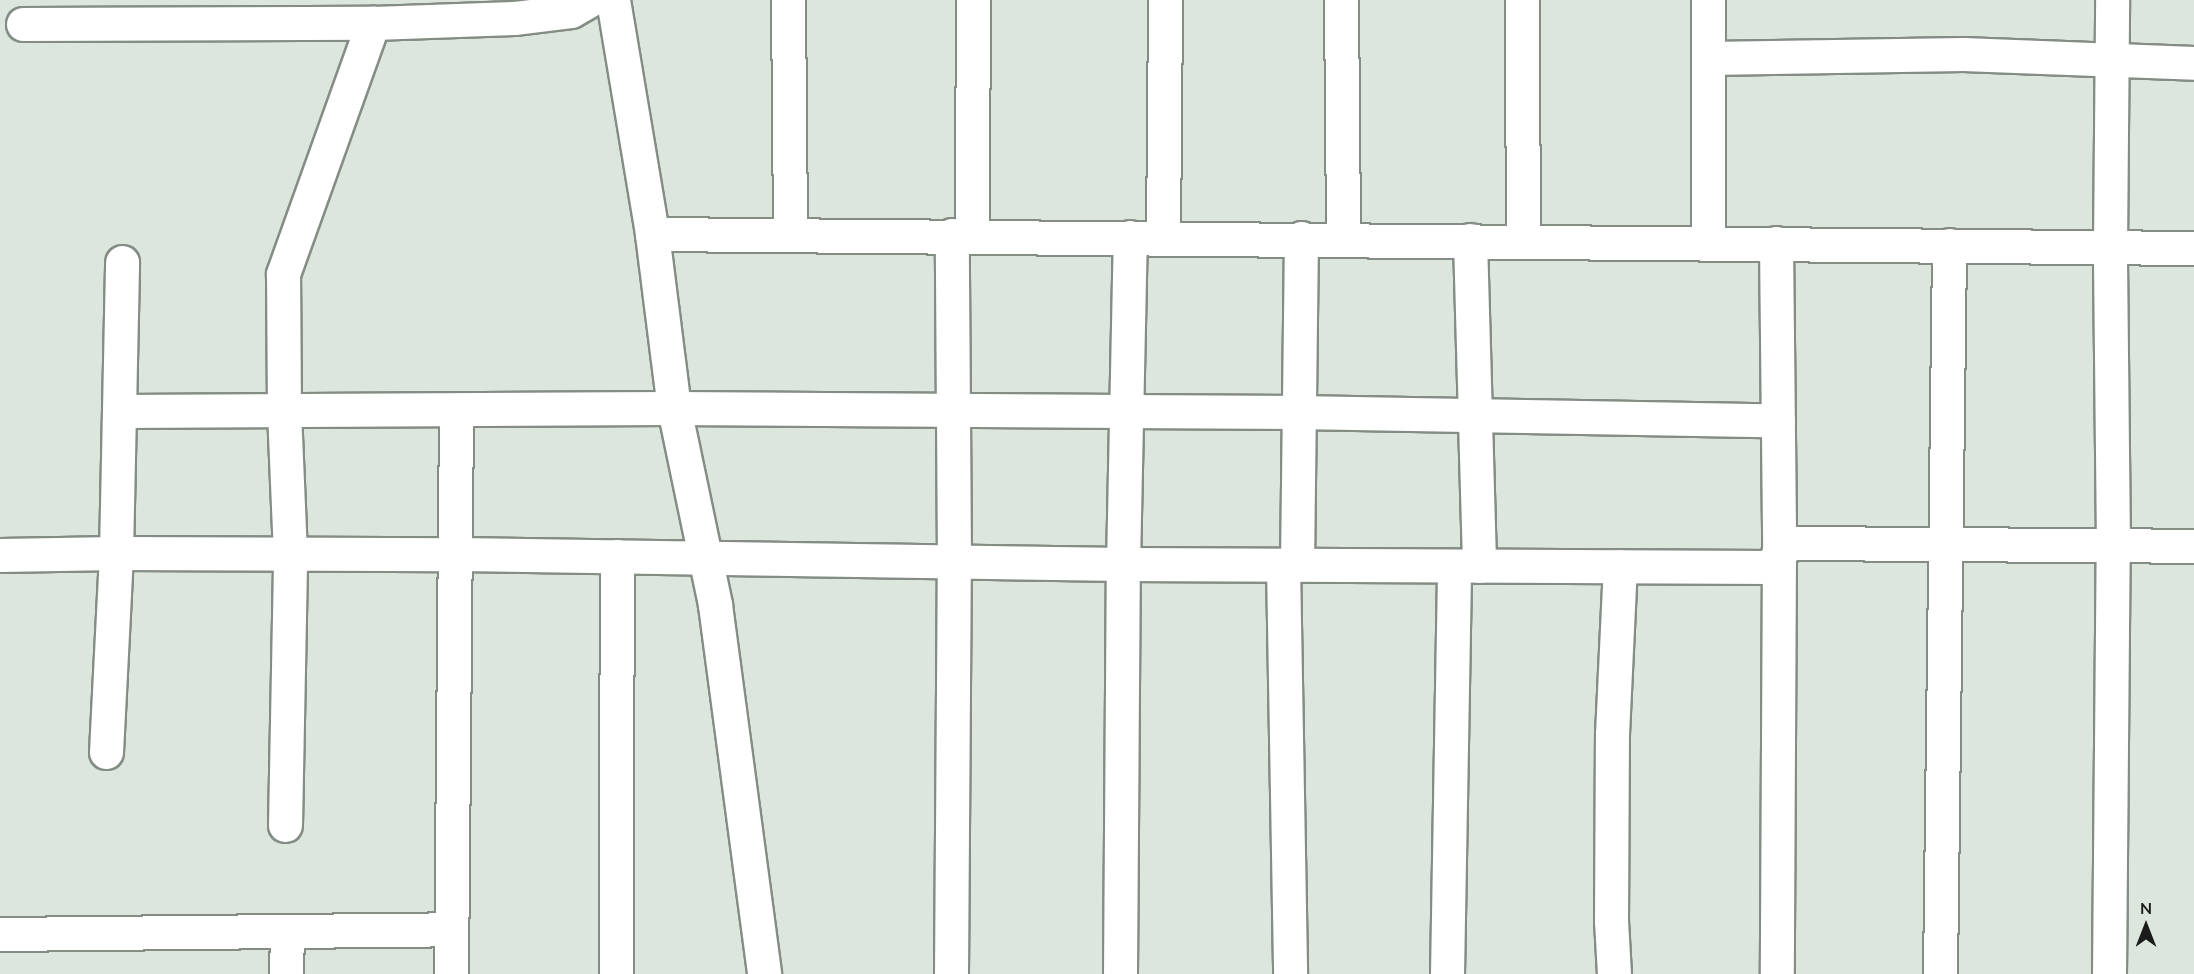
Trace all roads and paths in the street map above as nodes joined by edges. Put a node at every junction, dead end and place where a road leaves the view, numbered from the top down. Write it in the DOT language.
graph roads {
  1 [pos="590,0"];
  2 [pos="613,0"];
  3 [pos="788,0"];
  4 [pos="973,0"];
  5 [pos="1165,0"];
  6 [pos="1341,0"];
  7 [pos="1522,0"];
  8 [pos="1708,0"];
  9 [pos="2112,0"];
  10 [pos="373,23"];
  11 [pos="23,24"];
  12 [pos="1708,58"];
  13 [pos="2111,58"];
  14 [pos="2194,63"];
  15 [pos="652,234"];
  16 [pos="790,235"];
  17 [pos="962,235"];
  18 [pos="1130,237"];
  19 [pos="1163,237"];
  20 [pos="1301,238"];
  21 [pos="1343,239"];
  22 [pos="1470,240"];
  23 [pos="1523,240"];
  24 [pos="1708,242"];
  25 [pos="1776,243"];
  26 [pos="1949,245"];
  27 [pos="2110,248"];
  28 [pos="2194,248"];
  29 [pos="122,262"];
  30 [pos="674,408"];
  31 [pos="121,411"];
  32 [pos="284,411"];
  33 [pos="456,411"];
  34 [pos="953,411"];
  35 [pos="1127,412"];
  36 [pos="1299,412"];
  37 [pos="1473,416"];
  38 [pos="1778,420"];
  39 [pos="1943,546"];
  40 [pos="2113,546"];
  41 [pos="2194,546"];
  42 [pos="1779,552"];
  43 [pos="117,553"];
  44 [pos="290,554"];
  45 [pos="456,554"];
  46 [pos="0,555"];
  47 [pos="617,556"];
  48 [pos="706,559"];
  49 [pos="954,560"];
  50 [pos="1123,564"];
  51 [pos="1290,565"];
  52 [pos="1467,566"];
  53 [pos="1620,566"];
  54 [pos="106,752"];
  55 [pos="285,825"];
  56 [pos="450,929"];
  57 [pos="286,932"];
  58 [pos="0,934"];
  59 [pos="286,974"];
  60 [pos="451,974"];
  61 [pos="616,974"];
  62 [pos="764,974"];
  63 [pos="951,974"];
  64 [pos="1120,974"];
  65 [pos="1290,974"];
  66 [pos="1447,974"];
  67 [pos="1614,974"];
  68 [pos="1778,974"];
  69 [pos="1940,974"];
  70 [pos="2109,974"];
  1 -- 10 [label="street"];
  2 -- 15 [label="street"];
  3 -- 16 [label="street"];
  4 -- 17 [label="street"];
  5 -- 19 [label="street"];
  6 -- 21 [label="street"];
  7 -- 23 [label="street"];
  8 -- 12 [label="street"];
  9 -- 13 [label="street"];
  10 -- 11 [label="street"];
  10 -- 32 [label="street"];
  12 -- 13 [label="street"];
  12 -- 24 [label="street"];
  13 -- 14 [label="street"];
  13 -- 27 [label="street"];
  15 -- 16 [label="street"];
  15 -- 30 [label="street"];
  16 -- 17 [label="street"];
  17 -- 18 [label="street"];
  17 -- 34 [label="street"];
  18 -- 19 [label="street"];
  18 -- 35 [label="street"];
  19 -- 20 [label="street"];
  20 -- 21 [label="street"];
  20 -- 36 [label="street"];
  21 -- 22 [label="street"];
  22 -- 23 [label="street"];
  22 -- 37 [label="street"];
  23 -- 24 [label="street"];
  24 -- 25 [label="street"];
  25 -- 26 [label="street"];
  25 -- 38 [label="street"];
  26 -- 27 [label="street"];
  26 -- 39 [label="street"];
  27 -- 28 [label="street"];
  27 -- 40 [label="street"];
  29 -- 31 [label="street"];
  30 -- 33 [label="street"];
  30 -- 34 [label="street"];
  30 -- 48 [label="street"];
  31 -- 32 [label="street"];
  31 -- 43 [label="street"];
  32 -- 33 [label="street"];
  32 -- 44 [label="street"];
  33 -- 45 [label="street"];
  34 -- 35 [label="street"];
  34 -- 49 [label="street"];
  35 -- 36 [label="street"];
  35 -- 50 [label="street"];
  36 -- 37 [label="street"];
  36 -- 51 [label="street"];
  37 -- 38 [label="street"];
  37 -- 52 [label="street"];
  38 -- 42 [label="street"];
  39 -- 40 [label="street"];
  39 -- 42 [label="street"];
  39 -- 69 [label="street"];
  40 -- 41 [label="street"];
  40 -- 70 [label="street"];
  42 -- 53 [label="street"];
  42 -- 68 [label="street"];
  43 -- 44 [label="street"];
  43 -- 46 [label="street"];
  43 -- 54 [label="street"];
  44 -- 45 [label="street"];
  44 -- 55 [label="street"];
  45 -- 47 [label="street"];
  45 -- 56 [label="street"];
  47 -- 48 [label="street"];
  47 -- 61 [label="street"];
  48 -- 49 [label="street"];
  48 -- 62 [label="street"];
  49 -- 50 [label="street"];
  49 -- 63 [label="street"];
  50 -- 51 [label="street"];
  50 -- 64 [label="street"];
  51 -- 52 [label="street"];
  51 -- 65 [label="street"];
  52 -- 53 [label="street"];
  52 -- 66 [label="street"];
  53 -- 67 [label="street"];
  56 -- 57 [label="street"];
  56 -- 60 [label="street"];
  57 -- 58 [label="street"];
  57 -- 59 [label="street"];
}
